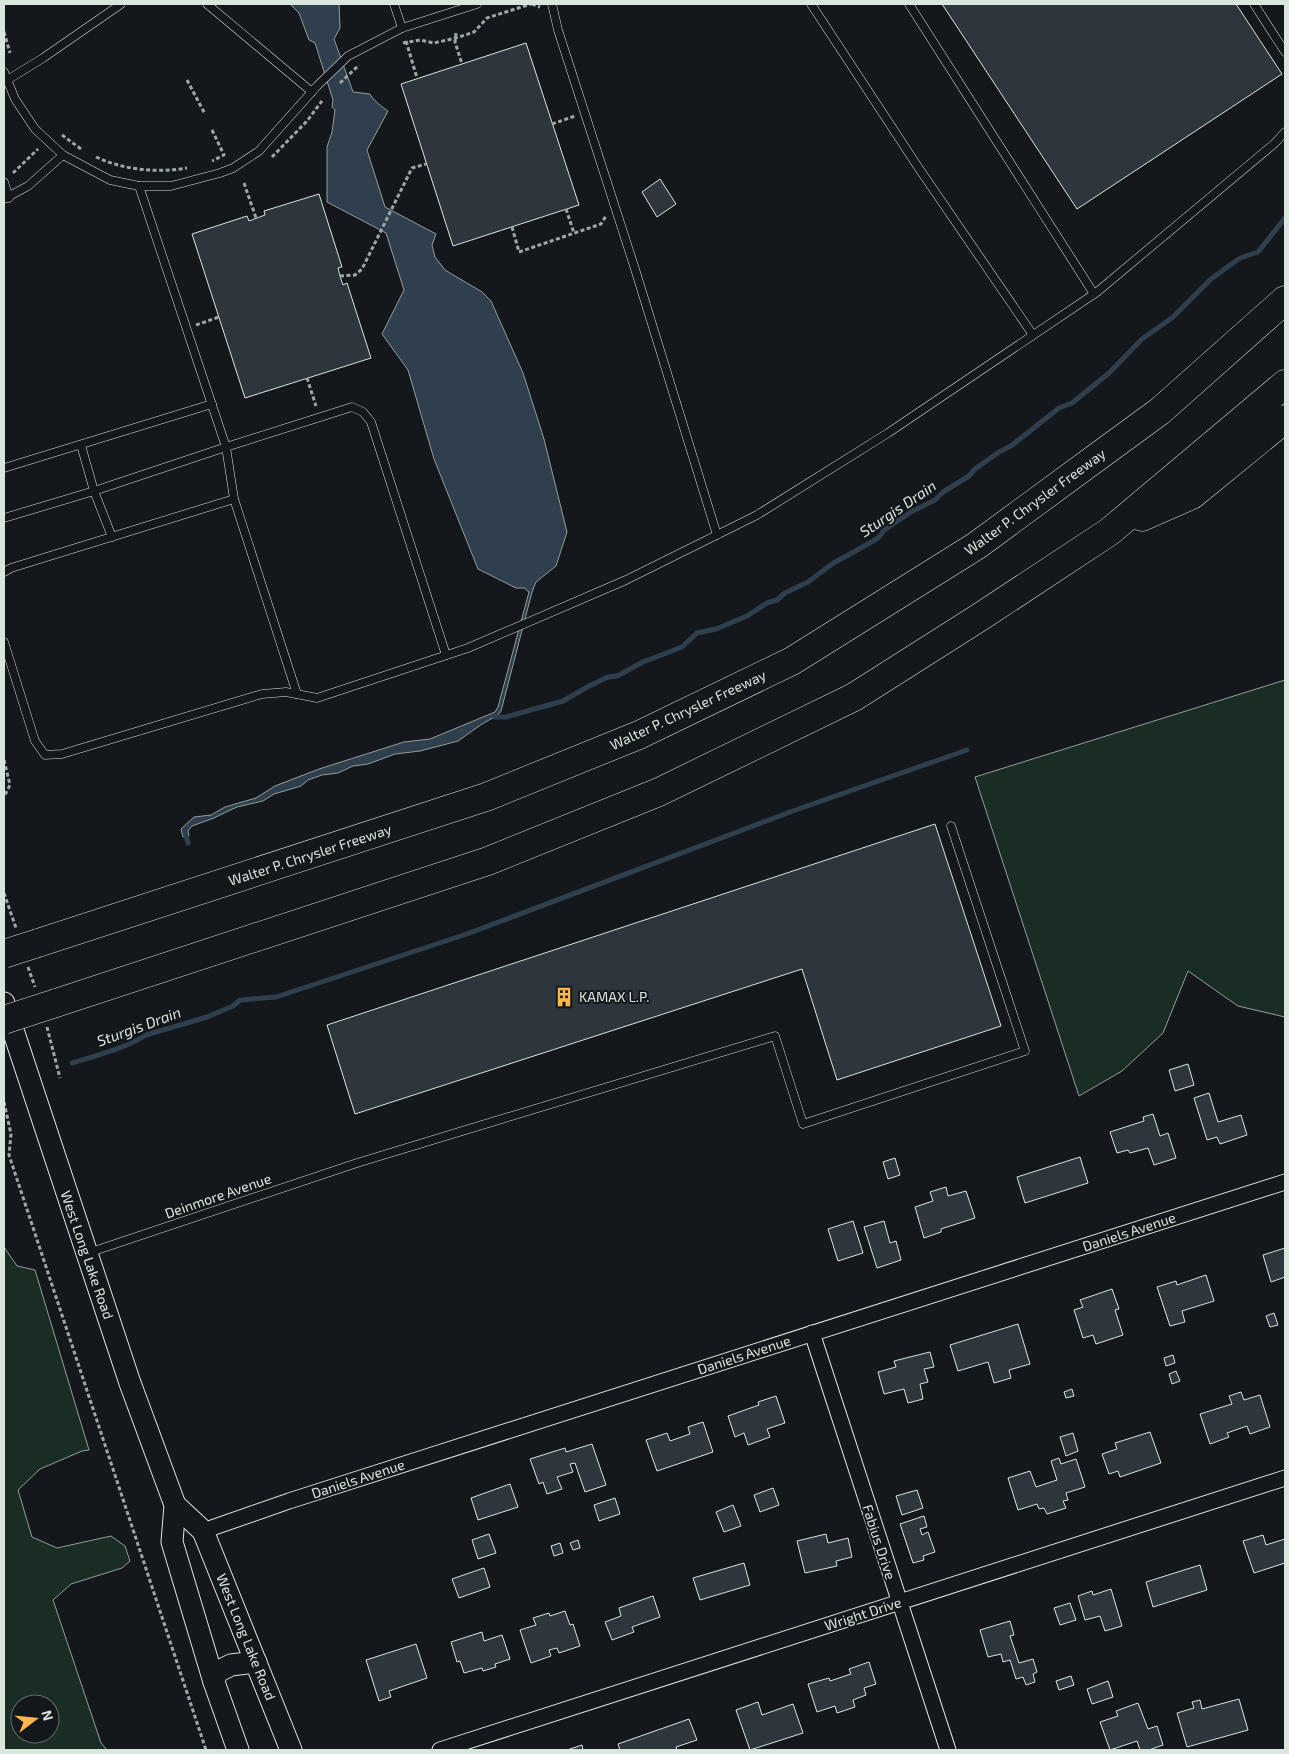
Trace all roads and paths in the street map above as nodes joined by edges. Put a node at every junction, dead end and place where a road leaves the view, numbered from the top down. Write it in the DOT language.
graph roads {
  1 [pos="121,4"];
  2 [pos="207,4"];
  3 [pos="394,4"];
  4 [pos="477,4"];
  5 [pos="531,4"];
  6 [pos="552,4"];
  7 [pos="811,4"];
  8 [pos="909,4"];
  9 [pos="1254,4"];
  10 [pos="544,9"];
  11 [pos="402,28"];
  12 [pos="4,32"];
  13 [pos="456,35"];
  14 [pos="406,41"];
  15 [pos="399,44"];
  16 [pos="1285,52"];
  17 [pos="10,53"];
  18 [pos="366,61"];
  19 [pos="462,64"];
  20 [pos="349,75"];
  21 [pos="5,78"];
  22 [pos="417,78"];
  23 [pos="187,80"];
  24 [pos="314,89"];
  25 [pos="325,96"];
  26 [pos="205,114"];
  27 [pos="578,115"];
  28 [pos="552,124"];
  29 [pos="56,130"];
  30 [pos="212,130"];
  31 [pos="1285,132"];
  32 [pos="38,149"];
  33 [pos="86,152"];
  34 [pos="63,155"];
  35 [pos="95,156"];
  36 [pos="272,157"];
  37 [pos="204,164"];
  38 [pos="426,164"];
  39 [pos="191,167"];
  40 [pos="13,173"];
  41 [pos="4,182"];
  42 [pos="244,183"];
  43 [pos="139,186"];
  44 [pos="7,198"];
  45 [pos="566,209"];
  46 [pos="608,212"];
  47 [pos="256,218"];
  48 [pos="512,227"];
  49 [pos="574,233"];
  50 [pos="340,276"];
  51 [pos="1094,294"];
  52 [pos="1285,300"];
  53 [pos="219,317"];
  54 [pos="196,325"];
  55 [pos="1033,335"];
  56 [pos="307,378"];
  57 [pos="1285,384"];
  58 [pos="212,404"];
  59 [pos="317,409"];
  60 [pos="1285,419"];
  61 [pos="81,446"];
  62 [pos="226,447"];
  63 [pos="4,468"];
  64 [pos="94,491"];
  65 [pos="234,499"];
  66 [pos="4,518"];
  67 [pos="1109,532"];
  68 [pos="716,534"];
  69 [pos="112,537"];
  70 [pos="4,572"];
  71 [pos="4,642"];
  72 [pos="446,655"];
  73 [pos="297,694"];
  74 [pos="4,760"];
  75 [pos="4,797"];
  76 [pos="951,826"];
  77 [pos="4,893"];
  78 [pos="22,949"];
  79 [pos="4,1003"];
  80 [pos="46,1005"];
  81 [pos="4,1020"];
  82 [pos="60,1078"];
  83 [pos="4,1102"];
  84 [pos="1285,1182"];
  85 [pos="86,1254"];
  86 [pos="812,1333"];
  87 [pos="1285,1478"];
  88 [pos="175,1505"];
  89 [pos="203,1531"];
  90 [pos="899,1602"];
  91 [pos="256,1662"];
  92 [pos="214,1682"];
  93 [pos="226,1717"];
  94 [pos="206,1750"];
  95 [pos="238,1750"];
  96 [pos="252,1750"];
  97 [pos="291,1750"];
  98 [pos="440,1750"];
  99 [pos="948,1750"];
  1 -- 21 [label="lane"];
  2 -- 24 [label="lane"];
  3 -- 11 [label="lane"];
  4 -- 11 [label="lane"];
  5 -- 10 [label="path"];
  5 -- 13 [label="path"];
  6 -- 68 [label="lane"];
  7 -- 55 [label="lane"];
  8 -- 51 [label="lane"];
  9 -- 16 [label="lane"];
  11 -- 24 [label="lane"];
  12 -- 17 [label="path"];
  13 -- 14 [label="path"];
  13 -- 19 [label="path"];
  14 -- 15 [label="path"];
  14 -- 22 [label="path"];
  18 -- 20 [label="path"];
  21 -- 34 [label="lane"];
  23 -- 26 [label="path"];
  24 -- 43 [label="lane"];
  25 -- 36 [label="path"];
  27 -- 28 [label="path"];
  29 -- 33 [label="path"];
  30 -- 37 [label="path"];
  31 -- 51 [label="lane"];
  32 -- 40 [label="path"];
  34 -- 43 [label="lane"];
  34 -- 44 [label="lane"];
  35 -- 39 [label="path"];
  38 -- 50 [label="path"];
  41 -- 44 [label="lane"];
  42 -- 47 [label="path"];
  43 -- 58 [label="lane"];
  45 -- 49 [label="path"];
  46 -- 49 [label="path"];
  48 -- 49 [label="path"];
  51 -- 55 [label="lane"];
  52 -- 78 [label="highway, Walter P. Chrysler Freeway"];
  53 -- 54 [label="path"];
  55 -- 68 [label="lane"];
  56 -- 59 [label="path"];
  57 -- 67 [label="highway"];
  58 -- 61 [label="lane"];
  58 -- 62 [label="lane"];
  60 -- 67 [label="highway"];
  61 -- 63 [label="lane"];
  61 -- 64 [label="lane"];
  62 -- 64 [label="lane"];
  62 -- 65 [label="lane"];
  62 -- 72 [label="lane"];
  64 -- 66 [label="lane"];
  64 -- 69 [label="lane"];
  65 -- 69 [label="lane"];
  65 -- 73 [label="lane"];
  67 -- 80 [label="highway"];
  68 -- 72 [label="lane"];
  69 -- 70 [label="lane"];
  71 -- 73 [label="lane"];
  72 -- 73 [label="lane"];
  74 -- 75 [label="path"];
  76 -- 85 [label="lane, Deinmore Avenue"];
  77 -- 78 [label="path"];
  78 -- 80 [label="path"];
  79 -- 85 [label="main road, West Long Lake Road"];
  80 -- 81 [label="highway, bridge"];
  80 -- 82 [label="path"];
  83 -- 94 [label="path"];
  84 -- 86 [label="street, Daniels Avenue"];
  85 -- 88 [label="main road, West Long Lake Road"];
  86 -- 89 [label="street, Daniels Avenue"];
  86 -- 90 [label="street, Fabius Drive"];
  87 -- 90 [label="street, Wright Drive"];
  88 -- 89 [label="main road, West Long Lake Road"];
  88 -- 92 [label="main road, West Long Lake Road"];
  89 -- 91 [label="main road, West Long Lake Road"];
  90 -- 98 [label="street, Wright Drive"];
  90 -- 99 [label="street, Fabius Drive"];
  91 -- 92 [label="main road"];
  91 -- 97 [label="main road, West Long Lake Road"];
  92 -- 93 [label="main road, West Long Lake Road"];
  93 -- 95 [label="main road, West Long Lake Road"];
  93 -- 96 [label="main road"];
}
